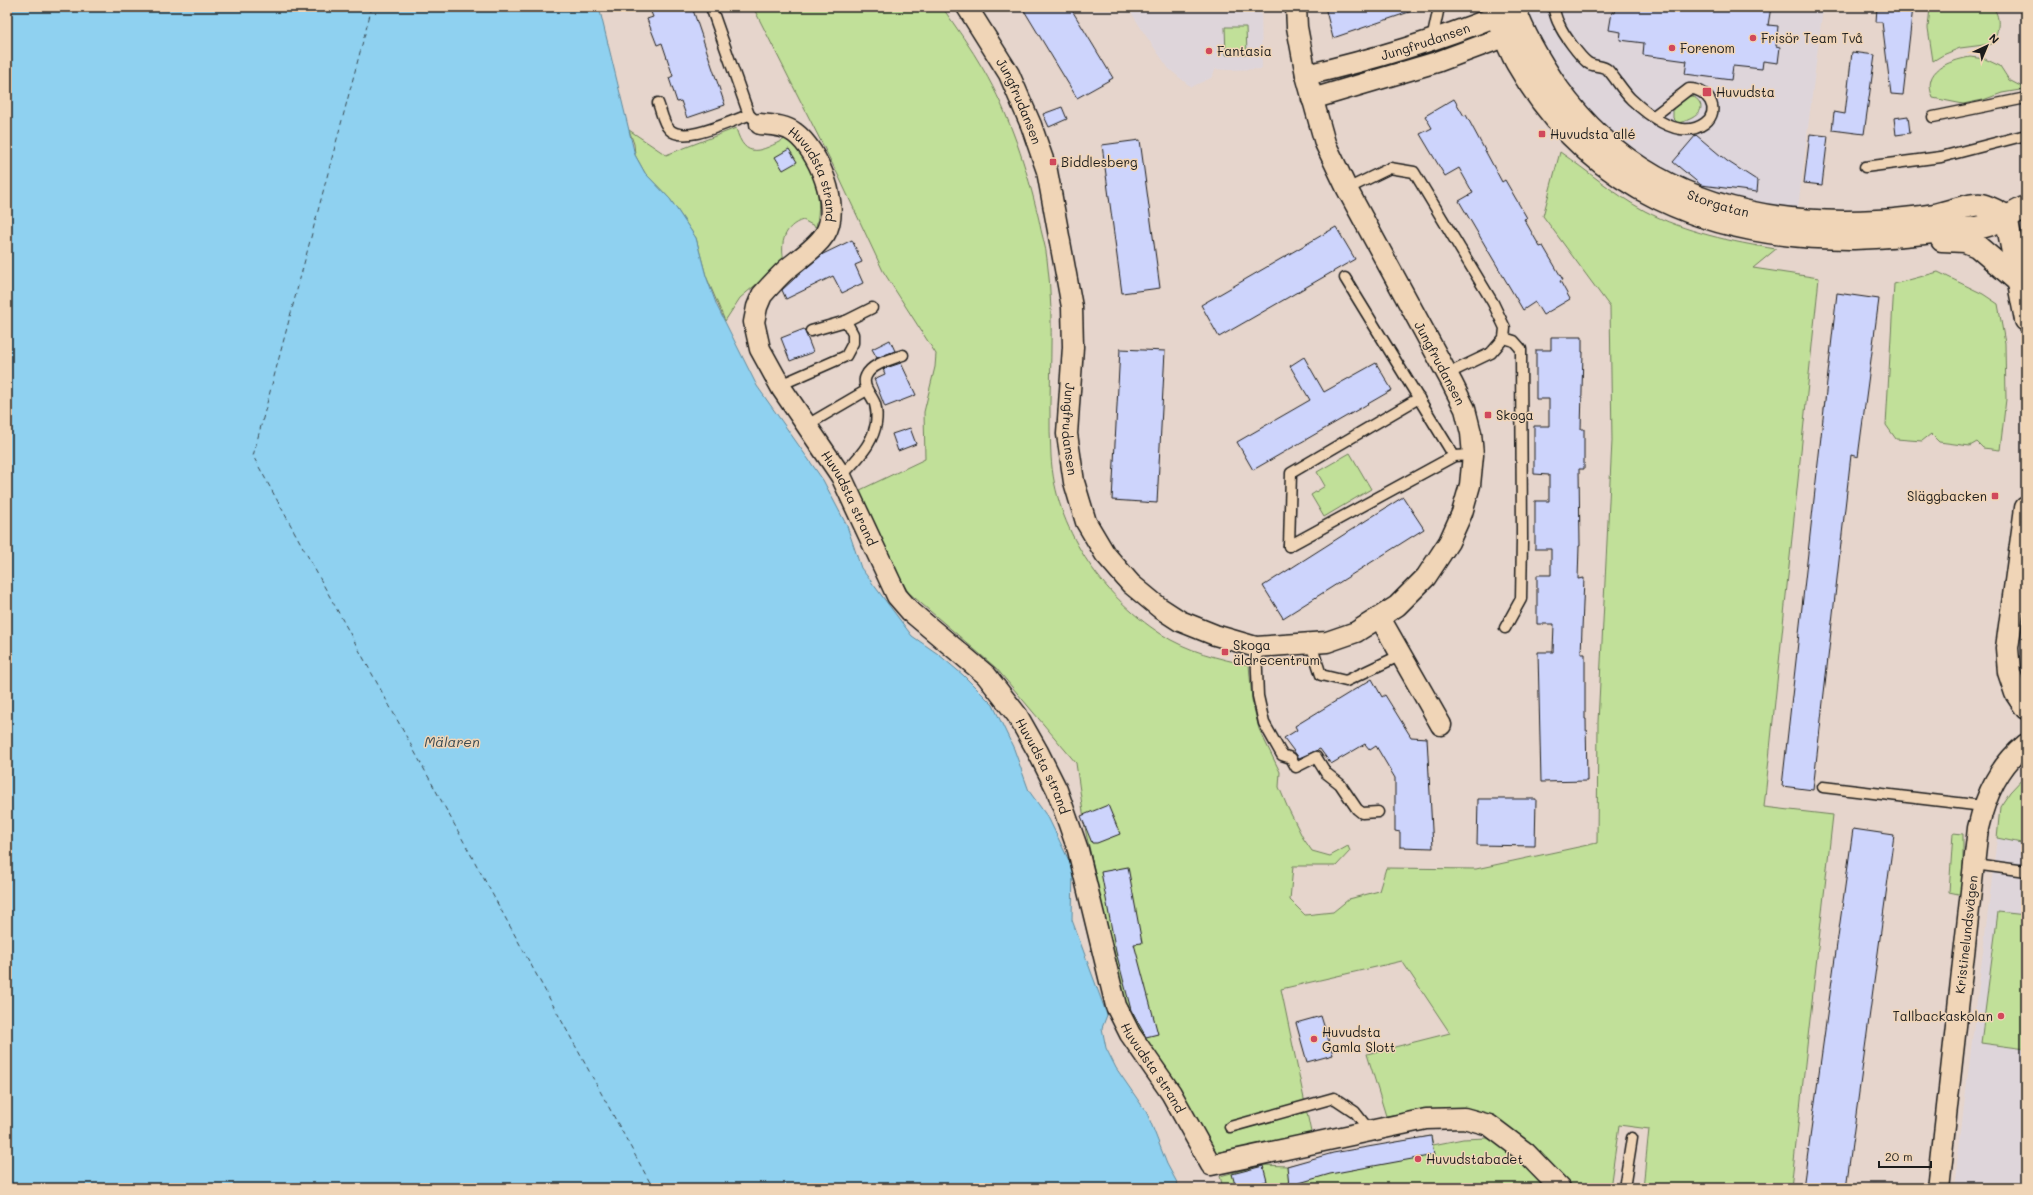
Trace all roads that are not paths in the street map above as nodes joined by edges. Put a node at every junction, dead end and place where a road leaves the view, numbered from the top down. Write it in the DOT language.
graph roads {
  1 [pos="710,7"];
  2 [pos="967,7"];
  3 [pos="1296,7"];
  4 [pos="1439,7"];
  5 [pos="1553,7"];
  6 [pos="1508,17"];
  7 [pos="1432,40"];
  8 [pos="1306,75"];
  9 [pos="2026,98"];
  10 [pos="1312,99"];
  11 [pos="658,103"];
  12 [pos="1654,116"];
  13 [pos="1933,117"];
  14 [pos="754,119"];
  15 [pos="2026,135"];
  16 [pos="1865,166"];
  17 [pos="1347,189"];
  18 [pos="2026,207"];
  19 [pos="2006,216"];
  20 [pos="1889,237"];
  21 [pos="1345,278"];
  22 [pos="2019,282"];
  23 [pos="872,308"];
  24 [pos="2026,320"];
  25 [pos="846,321"];
  26 [pos="811,332"];
  27 [pos="1504,338"];
  28 [pos="903,355"];
  29 [pos="1447,374"];
  30 [pos="780,385"];
  31 [pos="867,390"];
  32 [pos="1419,398"];
  33 [pos="807,425"];
  34 [pos="1463,455"];
  35 [pos="841,476"];
  36 [pos="2026,508"];
  37 [pos="2025,537"];
  38 [pos="1380,618"];
  39 [pos="1505,628"];
  40 [pos="1310,644"];
  41 [pos="1256,647"];
  42 [pos="1401,655"];
  43 [pos="2026,708"];
  44 [pos="1441,725"];
  45 [pos="2026,744"];
  46 [pos="1823,786"];
  47 [pos="1983,806"];
  48 [pos="1378,812"];
  49 [pos="1974,864"];
  50 [pos="2026,871"];
  51 [pos="1230,1127"];
  52 [pos="1370,1131"];
  53 [pos="1632,1138"];
  54 [pos="1560,1188"];
  55 [pos="1624,1188"];
  56 [pos="1938,1188"];
  1 -- 14 [label="lane"];
  2 -- 41 [label="street, Jungfrudansen"];
  3 -- 8 [label="street, Jungfrudansen"];
  4 -- 7 [label="lane"];
  5 -- 12 [label="lane"];
  6 -- 7 [label="street, Jungfrudansen"];
  6 -- 10 [label="street, Jungfrudansen"];
  6 -- 19 [label="street, Storgatan"];
  6 -- 20 [label="street, Storgatan"];
  7 -- 8 [label="street, Jungfrudansen"];
  8 -- 10 [label="street, Jungfrudansen"];
  9 -- 13 [label="lane"];
  10 -- 17 [label="street, Jungfrudansen"];
  11 -- 14 [label="lane, Huvudsta strand"];
  12 -- 12 [label="lane"];
  14 -- 30 [label="street, Huvudsta strand"];
  15 -- 16 [label="lane"];
  17 -- 27 [label="lane"];
  17 -- 29 [label="street, Jungfrudansen"];
  18 -- 19 [label="street, Storgatan"];
  19 -- 20 [label="street, Storgatan"];
  19 -- 22 [label="street"];
  20 -- 22 [label="street, Storgatan"];
  21 -- 32 [label="lane"];
  22 -- 24 [label="street"];
  23 -- 25 [label="lane"];
  25 -- 26 [label="lane"];
  25 -- 30 [label="lane"];
  27 -- 29 [label="lane"];
  27 -- 39 [label="lane"];
  28 -- 31 [label="lane"];
  29 -- 34 [label="street, Jungfrudansen"];
  30 -- 33 [label="street, Huvudsta strand"];
  31 -- 33 [label="lane"];
  31 -- 35 [label="lane"];
  32 -- 34 [label="lane"];
  32 -- 34 [label="lane"];
  33 -- 35 [label="street, Huvudsta strand"];
  34 -- 38 [label="street, Jungfrudansen"];
  35 -- 52 [label="street, Huvudsta strand"];
  36 -- 37 [label="street"];
  37 -- 43 [label="street"];
  38 -- 40 [label="street, Jungfrudansen"];
  38 -- 42 [label="street"];
  40 -- 41 [label="street, Jungfrudansen"];
  40 -- 42 [label="lane"];
  41 -- 48 [label="lane"];
  42 -- 44 [label="street"];
  45 -- 47 [label="street, Kristinelundsvägen"];
  46 -- 47 [label="lane"];
  47 -- 49 [label="street, Kristinelundsvägen"];
  49 -- 50 [label="lane"];
  49 -- 56 [label="street, Kristinelundsvägen"];
  51 -- 52 [label="lane"];
  52 -- 54 [label="street, Huvudsta strand"];
  53 -- 55 [label="lane"];
}
